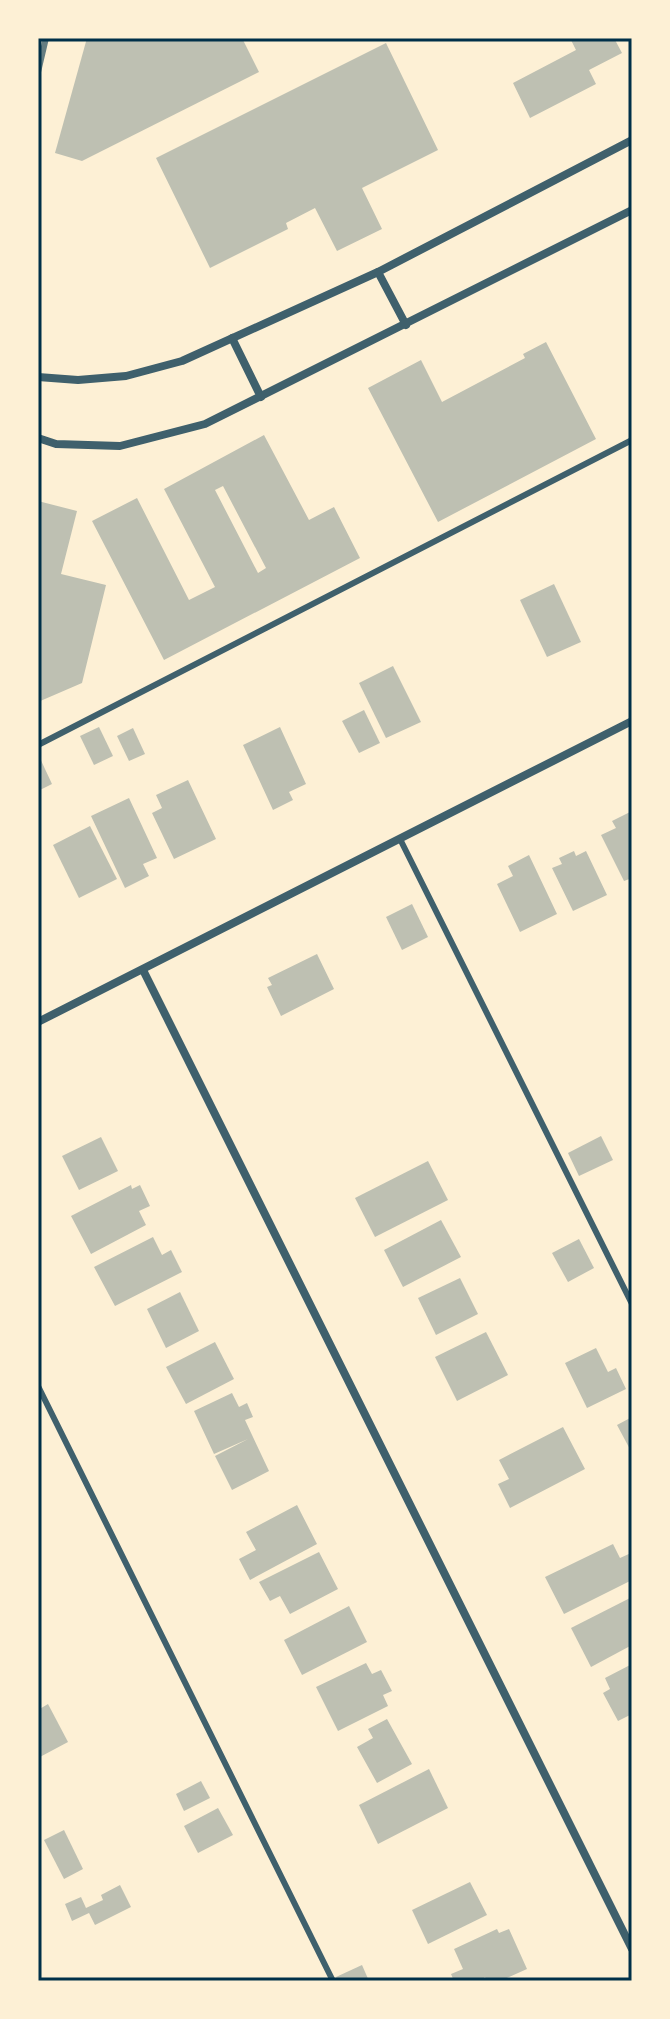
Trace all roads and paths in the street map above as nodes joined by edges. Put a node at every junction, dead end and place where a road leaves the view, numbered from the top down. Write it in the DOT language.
graph roads {
  1 [pos="632,140"];
  2 [pos="632,210"];
  3 [pos="378,272"];
  4 [pos="406,325"];
  5 [pos="232,338"];
  6 [pos="38,377"];
  7 [pos="261,397"];
  8 [pos="38,438"];
  9 [pos="632,440"];
  10 [pos="632,721"];
  11 [pos="38,745"];
  12 [pos="400,839"];
  13 [pos="143,970"];
  14 [pos="38,1022"];
  15 [pos="632,1304"];
  16 [pos="38,1386"];
  17 [pos="632,1949"];
  18 [pos="333,1981"];
  1 -- 3 [label="street"];
  2 -- 4 [label="street"];
  3 -- 4 [label="street"];
  3 -- 5 [label="street"];
  4 -- 7 [label="street"];
  5 -- 6 [label="street"];
  5 -- 7 [label="street"];
  7 -- 8 [label="street"];
  9 -- 11 [label="lane"];
  10 -- 12 [label="street"];
  12 -- 13 [label="street"];
  12 -- 15 [label="lane"];
  13 -- 14 [label="street"];
  13 -- 17 [label="street"];
  16 -- 18 [label="lane"];
}
